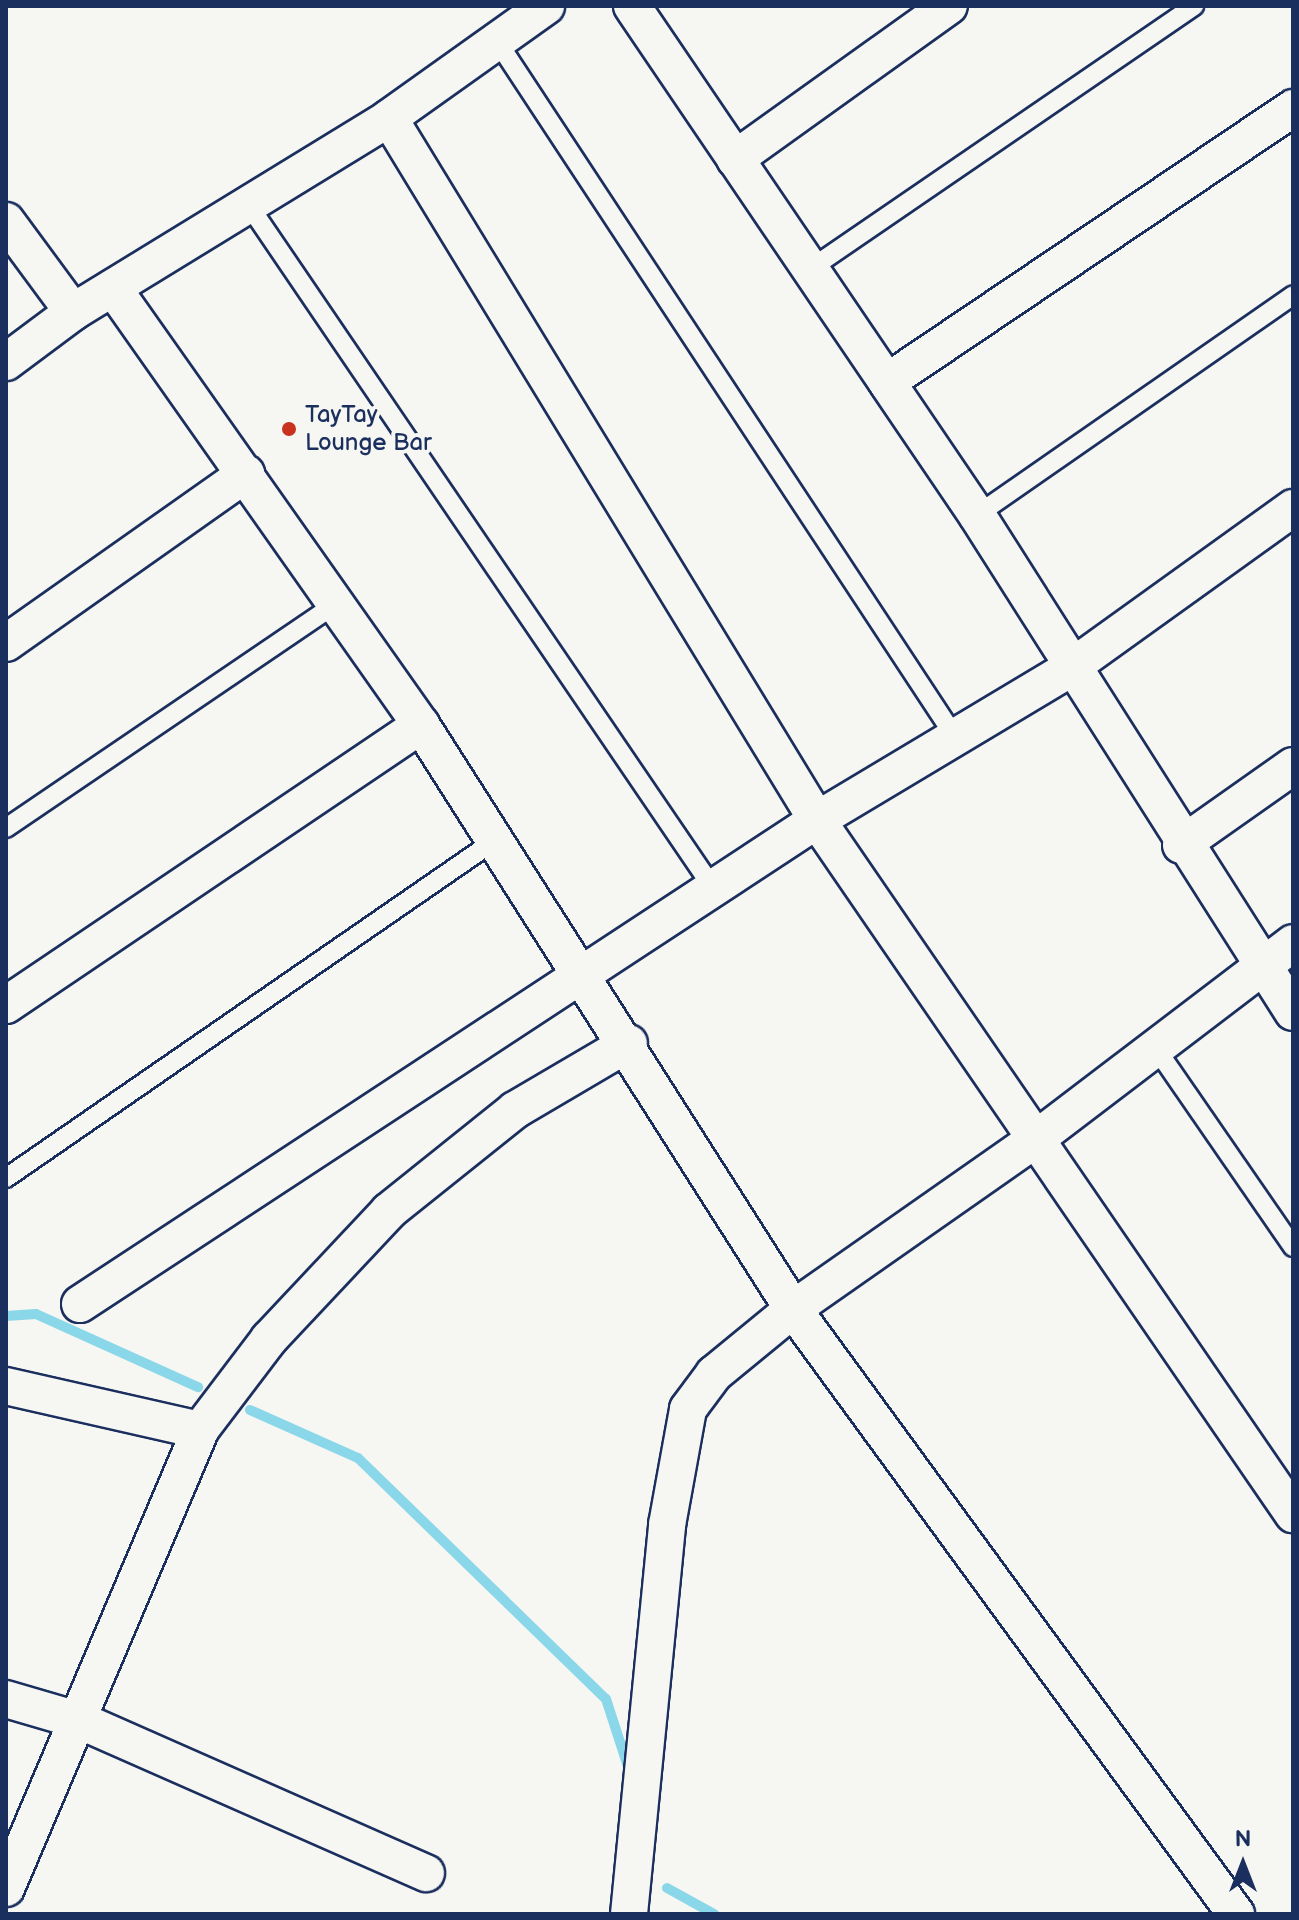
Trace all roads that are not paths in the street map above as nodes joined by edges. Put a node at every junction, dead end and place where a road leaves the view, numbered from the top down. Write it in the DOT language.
graph roads {
  1 [pos="546,6"];
  2 [pos="632,6"];
  3 [pos="949,6"];
  4 [pos="1194,6"];
  5 [pos="497,41"];
  6 [pos="1293,108"];
  7 [pos="389,118"];
  8 [pos="735,159"];
  9 [pos="248,204"];
  10 [pos="6,221"];
  11 [pos="813,267"];
  12 [pos="113,288"];
  13 [pos="1293,295"];
  14 [pos="73,312"];
  15 [pos="6,362"];
  16 [pos="887,382"];
  17 [pos="246,474"];
  18 [pos="1293,508"];
  19 [pos="977,515"];
  20 [pos="335,604"];
  21 [pos="6,643"];
  22 [pos="1069,669"];
  23 [pos="421,725"];
  24 [pos="955,737"];
  25 [pos="1293,766"];
  26 [pos="817,820"];
  27 [pos="6,828"];
  28 [pos="494,841"];
  29 [pos="1181,845"];
  30 [pos="713,888"];
  31 [pos="1293,943"];
  32 [pos="1262,963"];
  33 [pos="578,976"];
  34 [pos="6,1005"];
  35 [pos="1293,1012"];
  36 [pos="629,1043"];
  37 [pos="1155,1047"];
  38 [pos="1036,1139"];
  39 [pos="6,1178"];
  40 [pos="1293,1247"];
  41 [pos="80,1304"];
  42 [pos="793,1309"];
  43 [pos="6,1386"];
  44 [pos="200,1430"];
  45 [pos="1293,1514"];
  46 [pos="6,1699"];
  47 [pos="81,1721"];
  48 [pos="426,1873"];
  49 [pos="6,1888"];
  50 [pos="629,1914"];
  51 [pos="1236,1914"];
  1 -- 5 [label="street"];
  2 -- 8 [label="street"];
  3 -- 8 [label="street"];
  4 -- 11 [label="lane"];
  5 -- 7 [label="street"];
  5 -- 24 [label="lane"];
  6 -- 16 [label="street"];
  7 -- 9 [label="street"];
  7 -- 26 [label="street"];
  8 -- 11 [label="street"];
  9 -- 12 [label="street"];
  9 -- 30 [label="lane"];
  10 -- 14 [label="street"];
  11 -- 16 [label="street"];
  12 -- 14 [label="street"];
  12 -- 17 [label="street"];
  13 -- 19 [label="lane"];
  14 -- 15 [label="street"];
  16 -- 19 [label="street"];
  17 -- 20 [label="street"];
  17 -- 21 [label="street"];
  18 -- 22 [label="street"];
  19 -- 22 [label="street"];
  20 -- 23 [label="street"];
  20 -- 27 [label="lane"];
  22 -- 24 [label="street"];
  22 -- 29 [label="street"];
  23 -- 28 [label="street"];
  23 -- 34 [label="street"];
  24 -- 26 [label="street"];
  25 -- 29 [label="street"];
  26 -- 30 [label="street"];
  26 -- 38 [label="street"];
  28 -- 33 [label="street"];
  28 -- 39 [label="lane"];
  29 -- 32 [label="street"];
  30 -- 33 [label="street"];
  31 -- 32 [label="street"];
  32 -- 35 [label="street"];
  32 -- 37 [label="street"];
  33 -- 36 [label="street"];
  33 -- 41 [label="street"];
  36 -- 42 [label="street"];
  36 -- 44 [label="street"];
  37 -- 38 [label="street"];
  37 -- 40 [label="lane"];
  38 -- 42 [label="street"];
  38 -- 45 [label="street"];
  42 -- 50 [label="street"];
  42 -- 51 [label="street"];
  43 -- 44 [label="street"];
  44 -- 47 [label="street"];
  46 -- 47 [label="street"];
  47 -- 48 [label="street"];
  47 -- 49 [label="street"];
}
